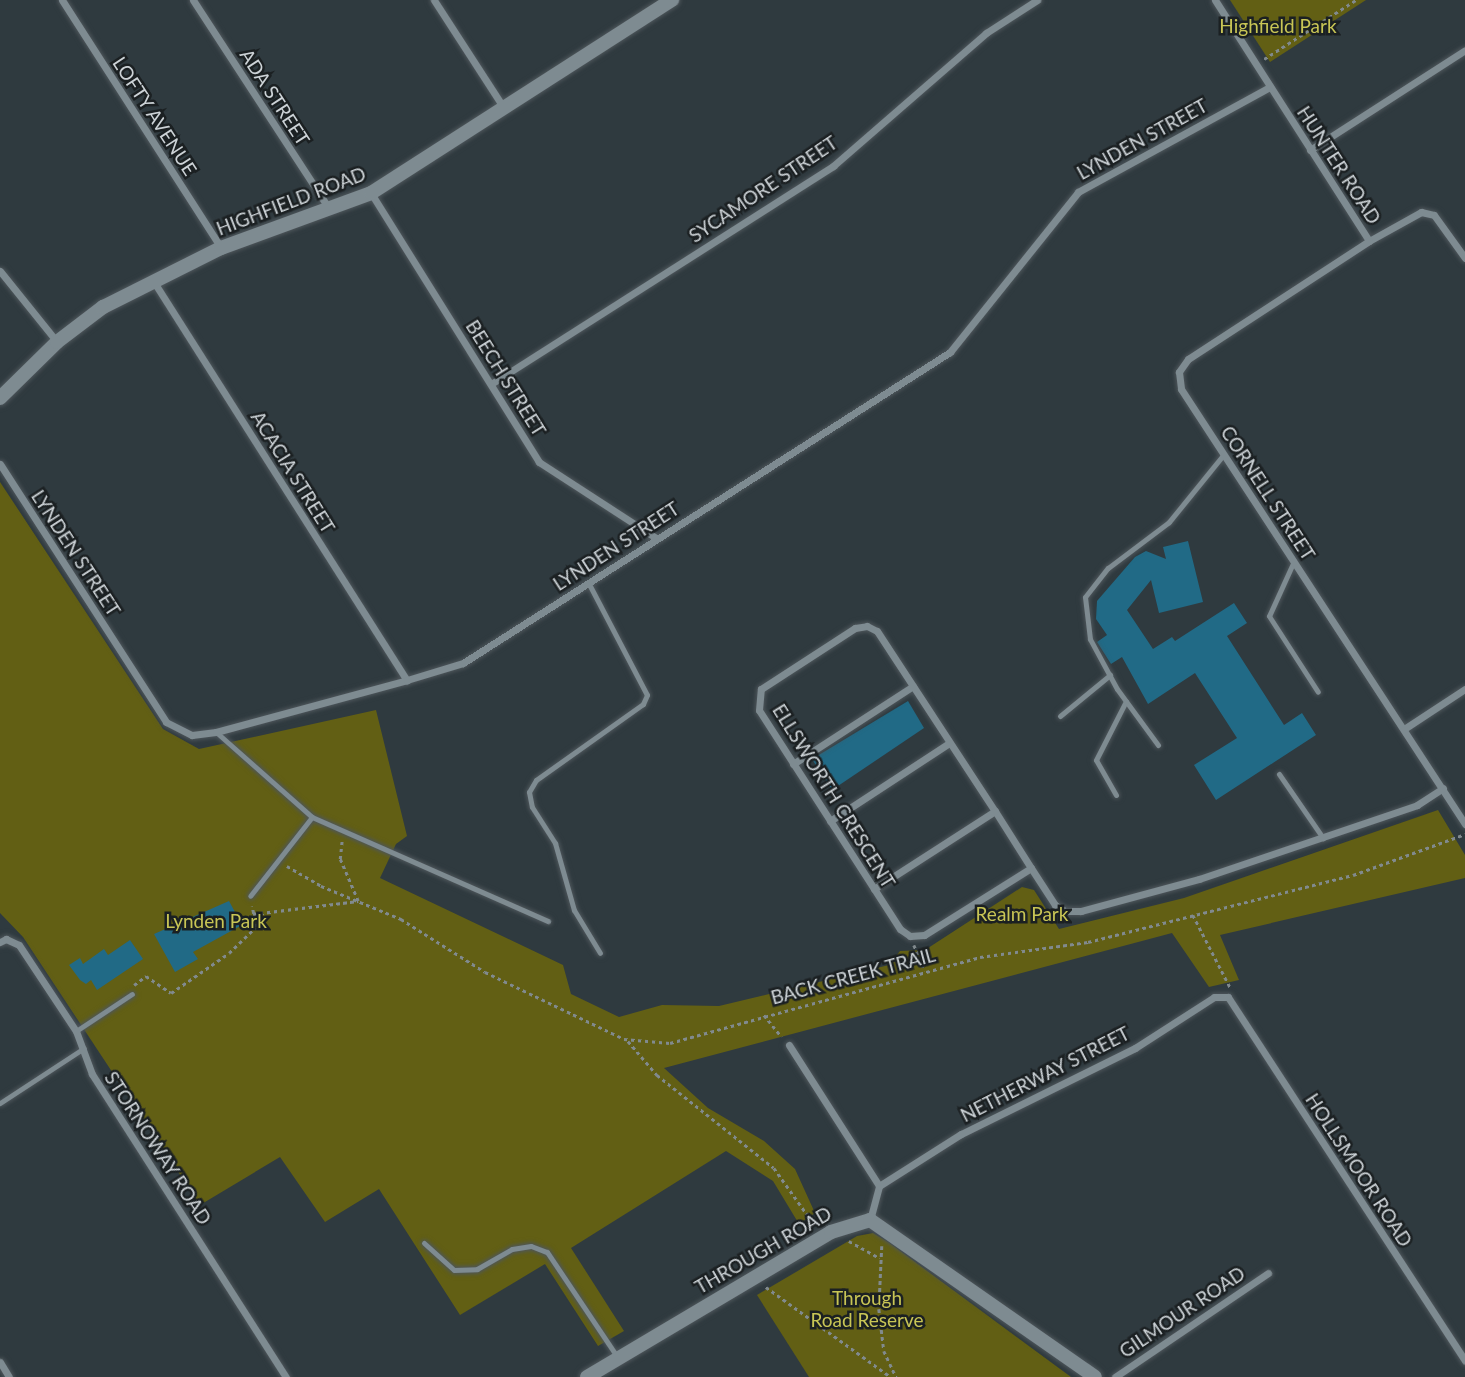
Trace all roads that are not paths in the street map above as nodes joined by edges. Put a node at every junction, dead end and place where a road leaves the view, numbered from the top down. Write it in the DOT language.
graph roads {
  1 [pos="62,0"];
  2 [pos="193,0"];
  3 [pos="434,0"];
  4 [pos="672,0"];
  5 [pos="1037,0"];
  6 [pos="1214,0"];
  7 [pos="1465,50"];
  8 [pos="1270,87"];
  9 [pos="504,108"];
  10 [pos="1310,150"];
  11 [pos="371,193"];
  12 [pos="330,210"];
  13 [pos="1369,241"];
  14 [pos="221,248"];
  15 [pos="1465,258"];
  16 [pos="0,271"];
  17 [pos="153,281"];
  18 [pos="57,342"];
  19 [pos="491,384"];
  20 [pos="0,398"];
  21 [pos="1224,454"];
  22 [pos="0,464"];
  23 [pos="656,538"];
  24 [pos="1294,561"];
  25 [pos="589,584"];
  26 [pos="1110,675"];
  27 [pos="407,680"];
  28 [pos="913,686"];
  29 [pos="1465,689"];
  30 [pos="1318,692"];
  31 [pos="1126,701"];
  32 [pos="1060,716"];
  33 [pos="1404,729"];
  34 [pos="216,732"];
  35 [pos="949,743"];
  36 [pos="1158,745"];
  37 [pos="793,764"];
  38 [pos="1279,774"];
  39 [pos="1443,788"];
  40 [pos="1116,795"];
  41 [pos="995,811"];
  42 [pos="312,817"];
  43 [pos="830,821"];
  44 [pos="1465,824"];
  45 [pos="1323,838"];
  46 [pos="1031,868"];
  47 [pos="874,889"];
  48 [pos="250,896"];
  49 [pos="548,921"];
  50 [pos="3,940"];
  51 [pos="600,953"];
  52 [pos="132,994"];
  53 [pos="1228,998"];
  54 [pos="76,1031"];
  55 [pos="789,1045"];
  56 [pos="84,1048"];
  57 [pos="0,1103"];
  58 [pos="879,1186"];
  59 [pos="870,1220"];
  60 [pos="424,1243"];
  61 [pos="1268,1273"];
  62 [pos="1465,1361"];
  63 [pos="0,1363"];
  64 [pos="613,1367"];
  65 [pos="9,1377"];
  66 [pos="286,1377"];
  67 [pos="587,1377"];
  68 [pos="1095,1377"];
  69 [pos="1115,1377"];
  1 -- 14 [label="street, LOFTY AVENUE"];
  2 -- 12 [label="street, ADA STREET"];
  3 -- 9 [label="street"];
  4 -- 9 [label="main road, HIGHFIELD ROAD"];
  5 -- 19 [label="street, SYCAMORE STREET"];
  6 -- 8 [label="street, HUNTER ROAD"];
  7 -- 10 [label="street"];
  8 -- 10 [label="street, HUNTER ROAD"];
  8 -- 23 [label="street, LYNDEN STREET"];
  9 -- 11 [label="main road, HIGHFIELD ROAD"];
  10 -- 13 [label="street, HUNTER ROAD"];
  11 -- 12 [label="main road, HIGHFIELD ROAD"];
  11 -- 19 [label="street, BEECH STREET"];
  12 -- 14 [label="main road, HIGHFIELD ROAD"];
  13 -- 15 [label="street, HUNTER ROAD"];
  13 -- 21 [label="street, CORNELL STREET"];
  14 -- 17 [label="main road, HIGHFIELD ROAD"];
  16 -- 18 [label="street"];
  17 -- 18 [label="main road, HIGHFIELD ROAD"];
  17 -- 27 [label="street, ACACIA STREET"];
  18 -- 20 [label="main road, HIGHFIELD ROAD"];
  19 -- 23 [label="street, BEECH STREET"];
  21 -- 24 [label="street, CORNELL STREET"];
  21 -- 26 [label="lane"];
  22 -- 34 [label="street, LYNDEN STREET"];
  23 -- 25 [label="street, LYNDEN STREET"];
  24 -- 30 [label="lane"];
  24 -- 33 [label="street, CORNELL STREET"];
  25 -- 27 [label="street, LYNDEN STREET"];
  25 -- 51 [label="lane"];
  26 -- 31 [label="lane"];
  26 -- 32 [label="lane"];
  27 -- 34 [label="street, LYNDEN STREET"];
  28 -- 35 [label="street, ELLSWORTH CRESCENT"];
  28 -- 37 [label="street"];
  28 -- 37 [label="street, ELLSWORTH CRESCENT"];
  29 -- 33 [label="street"];
  31 -- 36 [label="lane"];
  31 -- 40 [label="lane"];
  33 -- 39 [label="street, CORNELL STREET"];
  34 -- 42 [label="lane"];
  35 -- 41 [label="street, ELLSWORTH CRESCENT"];
  35 -- 43 [label="street"];
  37 -- 43 [label="street, ELLSWORTH CRESCENT"];
  38 -- 45 [label="lane"];
  39 -- 44 [label="street, CORNELL STREET"];
  39 -- 45 [label="street, ELLSWORTH CRESCENT"];
  41 -- 46 [label="street, ELLSWORTH CRESCENT"];
  41 -- 47 [label="street"];
  42 -- 48 [label="lane"];
  42 -- 49 [label="lane"];
  43 -- 47 [label="street, ELLSWORTH CRESCENT"];
  45 -- 46 [label="street, ELLSWORTH CRESCENT"];
  46 -- 47 [label="street, ELLSWORTH CRESCENT"];
  50 -- 54 [label="street, STORNOWAY ROAD"];
  52 -- 54 [label="lane"];
  53 -- 58 [label="street, NETHERWAY STREET"];
  53 -- 62 [label="street, HOLLSMOOR ROAD"];
  54 -- 56 [label="street, STORNOWAY ROAD"];
  55 -- 58 [label="street"];
  56 -- 57 [label="lane"];
  56 -- 66 [label="street, STORNOWAY ROAD"];
  58 -- 59 [label="street"];
  59 -- 64 [label="main road, THROUGH ROAD"];
  59 -- 68 [label="main road"];
  60 -- 64 [label="lane"];
  61 -- 69 [label="street, GILMOUR ROAD"];
  63 -- 65 [label="street"];
  64 -- 67 [label="main road, THROUGH ROAD"];
}
